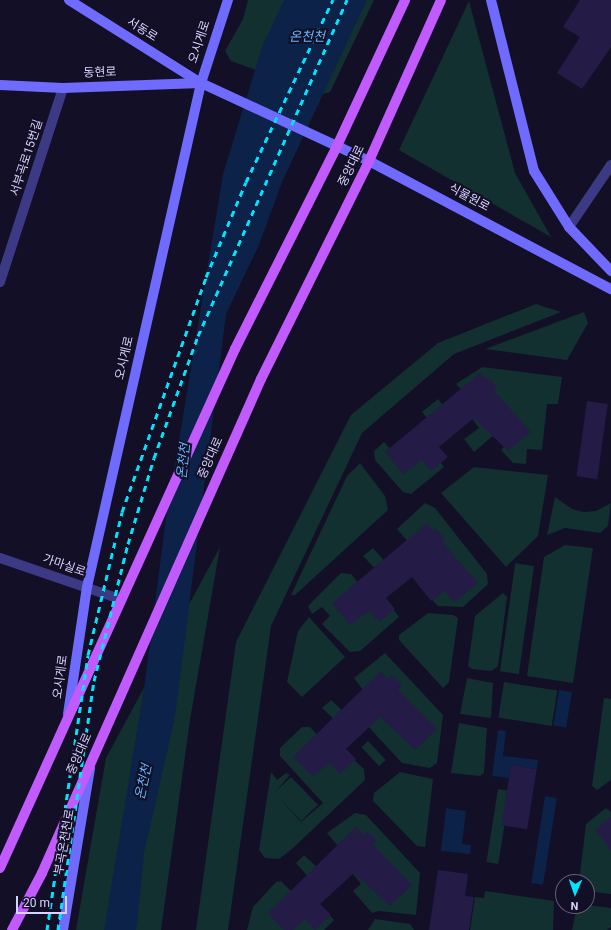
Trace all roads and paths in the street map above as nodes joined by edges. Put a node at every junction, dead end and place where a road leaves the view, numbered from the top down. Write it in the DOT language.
graph roads {
  1 [pos="69,0"];
  2 [pos="228,0"];
  3 [pos="405,0"];
  4 [pos="441,0"];
  5 [pos="491,0"];
  6 [pos="201,82"];
  7 [pos="0,85"];
  8 [pos="63,88"];
  9 [pos="313,134"];
  10 [pos="337,146"];
  11 [pos="369,161"];
  12 [pos="611,164"];
  13 [pos="569,228"];
  14 [pos="611,271"];
  15 [pos="0,282"];
  16 [pos="611,289"];
  17 [pos="0,558"];
  18 [pos="87,588"];
  19 [pos="120,599"];
  20 [pos="66,726"];
  21 [pos="92,759"];
  22 [pos="0,868"];
  23 [pos="12,930"];
  24 [pos="63,930"];
  1 -- 6 [label="main road, 서동로"];
  2 -- 6 [label="main road, 오시게로"];
  3 -- 10 [label="main road, 중앙대로"];
  4 -- 11 [label="main road, 중앙대로"];
  5 -- 13 [label="main road"];
  6 -- 8 [label="main road, 동현로"];
  6 -- 9 [label="main road, 서동로"];
  6 -- 18 [label="main road, 오시게로"];
  7 -- 8 [label="main road, 동현로"];
  8 -- 15 [label="street, 서부곡로15번길"];
  9 -- 10 [label="main road, 식물원로"];
  10 -- 11 [label="main road, 식물원로"];
  10 -- 19 [label="main road, 중앙대로"];
  11 -- 16 [label="main road, 식물원로"];
  11 -- 21 [label="main road, 중앙대로"];
  12 -- 13 [label="street"];
  13 -- 14 [label="main road"];
  17 -- 18 [label="street, 가마실로"];
  18 -- 19 [label="street, 가마실로"];
  18 -- 20 [label="main road, 오시게로"];
  19 -- 20 [label="main road, 중앙대로"];
  20 -- 22 [label="main road, 중앙대로"];
  21 -- 23 [label="main road, 중앙대로"];
  21 -- 24 [label="main road, 부곡온천천로"];
}
